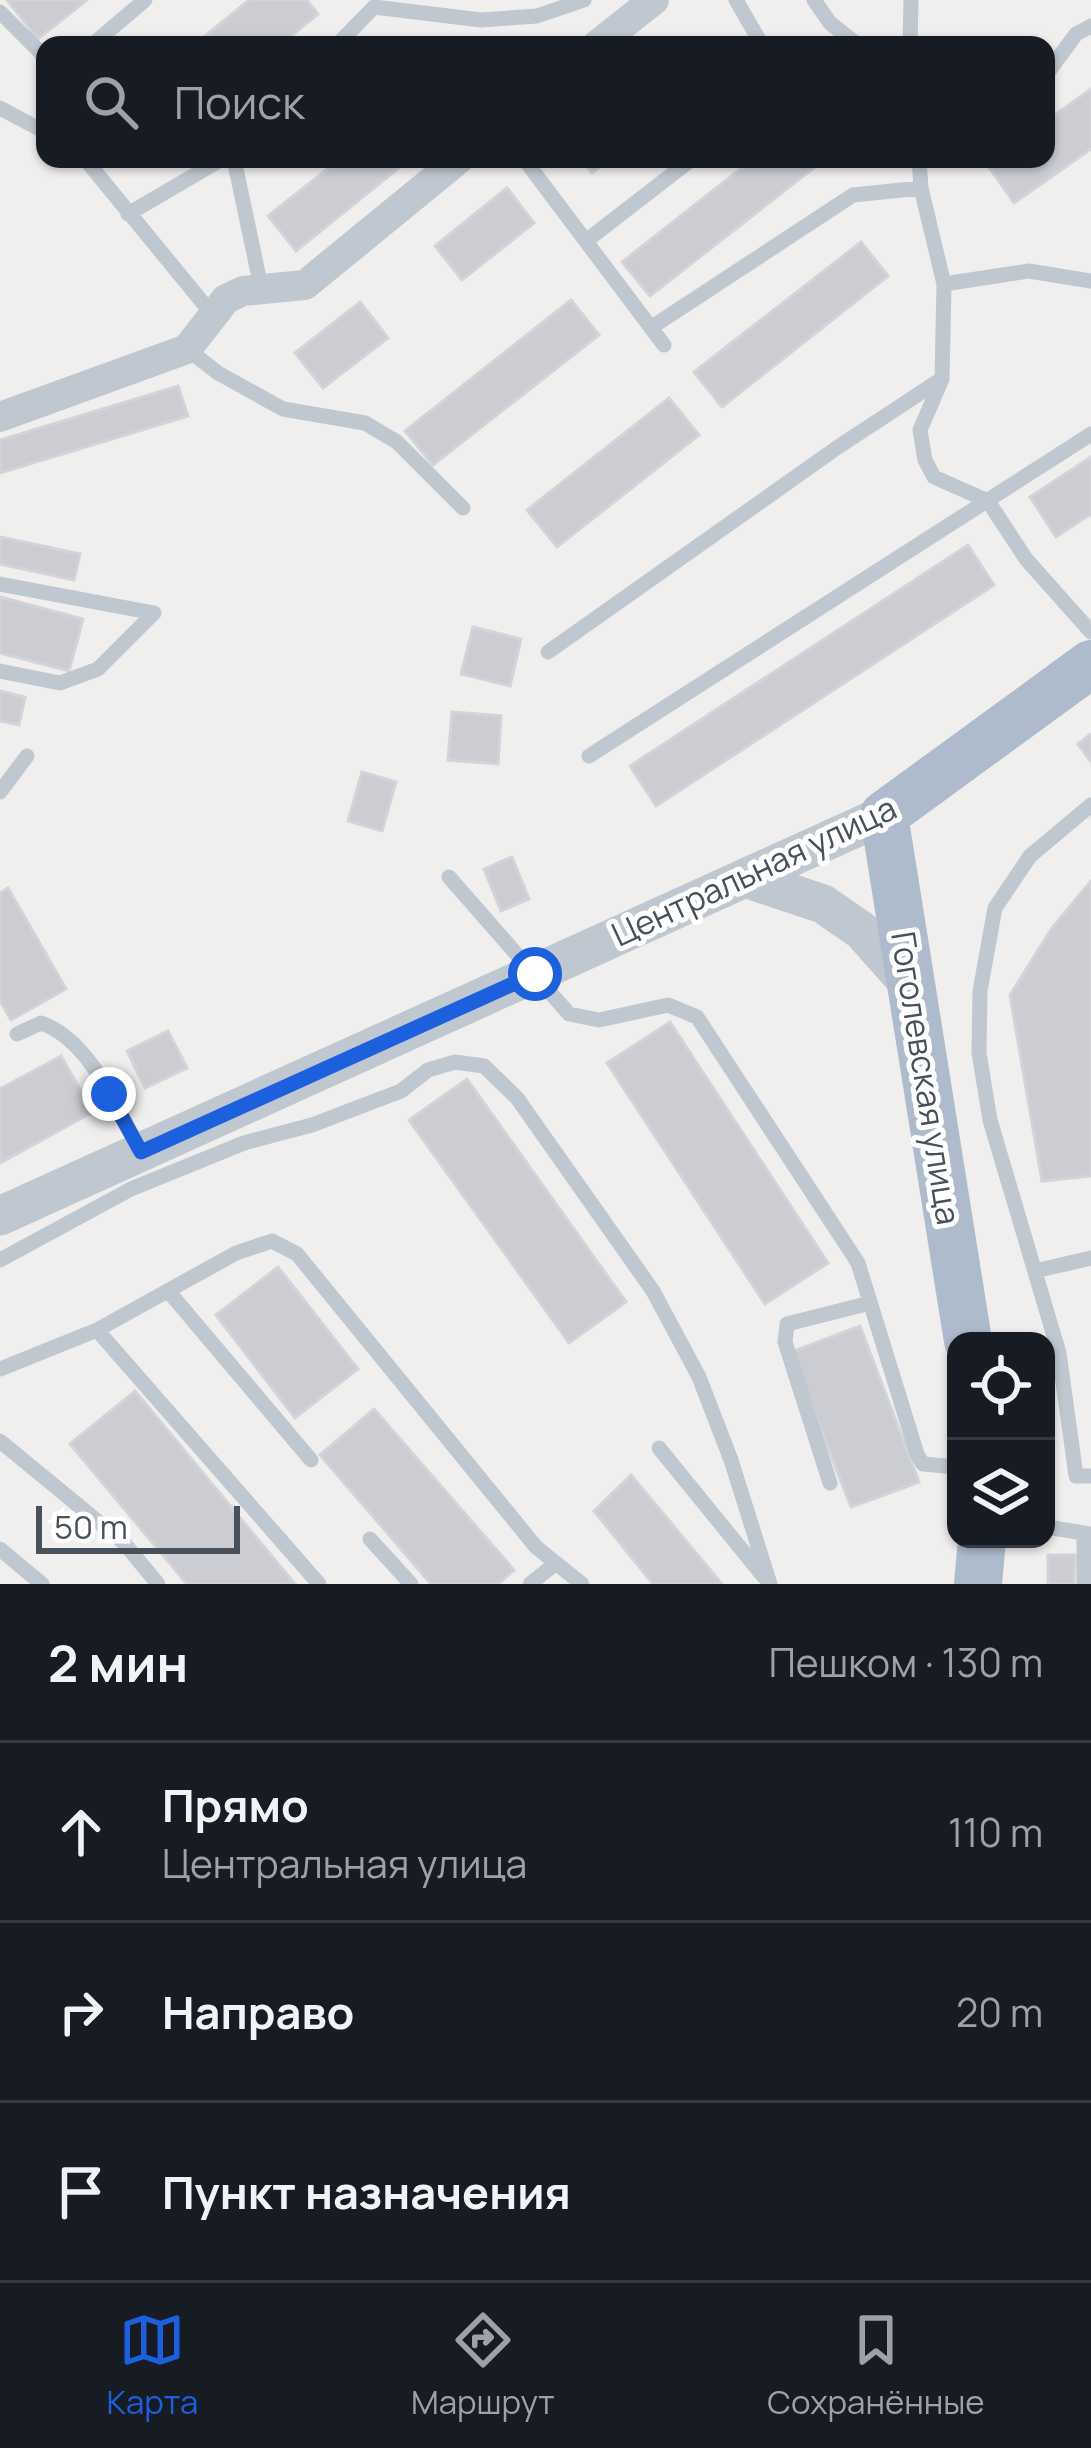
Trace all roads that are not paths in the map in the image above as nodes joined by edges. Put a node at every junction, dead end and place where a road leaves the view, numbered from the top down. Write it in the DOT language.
graph roads {
  1 [pos="146,0"];
  2 [pos="584,0"];
  3 [pos="654,0"];
  4 [pos="736,0"];
  5 [pos="814,0"];
  6 [pos="911,0"];
  7 [pos="369,4"];
  8 [pos="0,12"];
  9 [pos="1091,26"];
  10 [pos="103,36"];
  11 [pos="344,36"];
  12 [pos="608,36"];
  13 [pos="757,36"];
  14 [pos="847,36"];
  15 [pos="910,36"];
  16 [pos="36,48"];
  17 [pos="1055,63"];
  18 [pos="0,108"];
  19 [pos="36,127"];
  20 [pos="92,168"];
  21 [pos="207,168"];
  22 [pos="236,168"];
  23 [pos="448,168"];
  24 [pos="531,168"];
  25 [pos="680,168"];
  26 [pos="923,168"];
  27 [pos="921,188"];
  28 [pos="128,214"];
  29 [pos="586,241"];
  30 [pos="1091,281"];
  31 [pos="944,284"];
  32 [pos="261,287"];
  33 [pos="212,314"];
  34 [pos="652,327"];
  35 [pos="664,345"];
  36 [pos="187,349"];
  37 [pos="942,380"];
  38 [pos="0,417"];
  39 [pos="1091,434"];
  40 [pos="988,501"];
  41 [pos="463,508"];
  42 [pos="0,584"];
  43 [pos="1091,632"];
  44 [pos="548,652"];
  45 [pos="1091,664"];
  46 [pos="0,671"];
  47 [pos="27,756"];
  48 [pos="589,756"];
  49 [pos="0,792"];
  50 [pos="1091,806"];
  51 [pos="884,815"];
  52 [pos="449,877"];
  53 [pos="745,878"];
  54 [pos="535,974"];
  55 [pos="911,986"];
  56 [pos="17,1034"];
  57 [pos="141,1152"];
  58 [pos="0,1216"];
  59 [pos="1091,1258"];
  60 [pos="0,1260"];
  61 [pos="1035,1271"];
  62 [pos="169,1292"];
  63 [pos="871,1304"];
  64 [pos="97,1330"];
  65 [pos="967,1332"];
  66 [pos="0,1370"];
  67 [pos="0,1442"];
  68 [pos="659,1448"];
  69 [pos="310,1460"];
  70 [pos="947,1466"];
  71 [pos="1091,1476"];
  72 [pos="830,1483"];
  73 [pos="1055,1528"];
  74 [pos="1088,1534"];
  75 [pos="370,1538"];
  76 [pos="981,1548"];
  77 [pos="0,1549"];
  78 [pos="556,1563"];
  79 [pos="42,1584"];
  80 [pos="158,1584"];
  81 [pos="319,1584"];
  82 [pos="411,1584"];
  83 [pos="530,1584"];
  84 [pos="582,1584"];
  85 [pos="770,1584"];
  86 [pos="978,1584"];
  87 [pos="1084,1584"];
  1 -- 10 [label="lane"];
  2 -- 7 [label="lane"];
  3 -- 12 [label="street"];
  4 -- 13 [label="lane"];
  5 -- 14 [label="lane"];
  6 -- 15 [label="lane"];
  7 -- 11 [label="lane"];
  8 -- 16 [label="lane"];
  9 -- 17 [label="lane"];
  18 -- 19 [label="lane"];
  20 -- 28 [label="lane"];
  21 -- 28 [label="lane"];
  22 -- 32 [label="lane"];
  23 -- 32 [label="street"];
  24 -- 29 [label="lane"];
  25 -- 29 [label="lane"];
  26 -- 27 [label="lane"];
  27 -- 31 [label="lane"];
  27 -- 34 [label="lane"];
  28 -- 33 [label="lane"];
  29 -- 34 [label="lane"];
  30 -- 31 [label="lane"];
  31 -- 37 [label="lane"];
  32 -- 33 [label="street"];
  33 -- 36 [label="street"];
  34 -- 35 [label="lane"];
  36 -- 38 [label="street"];
  36 -- 41 [label="lane"];
  37 -- 40 [label="lane"];
  37 -- 44 [label="lane"];
  39 -- 40 [label="lane"];
  40 -- 43 [label="lane"];
  40 -- 48 [label="lane"];
  42 -- 46 [label="lane"];
  45 -- 51 [label="main road, Центральная улица"];
  47 -- 49 [label="lane"];
  50 -- 61 [label="lane"];
  51 -- 53 [label="street, Центральная улица"];
  51 -- 55 [label="main road, Гоголевская улица"];
  52 -- 54 [label="lane"];
  53 -- 54 [label="street, Центральная улица"];
  53 -- 55 [label="street"];
  54 -- 57 [label="street, Центральная улица"];
  54 -- 63 [label="lane"];
  55 -- 65 [label="main road, Гоголевская улица"];
  56 -- 57 [label="lane"];
  57 -- 58 [label="street, Центральная улица"];
  59 -- 61 [label="lane"];
  60 -- 85 [label="lane"];
  61 -- 71 [label="lane"];
  62 -- 64 [label="lane"];
  62 -- 69 [label="lane"];
  62 -- 78 [label="lane"];
  63 -- 70 [label="lane"];
  63 -- 72 [label="lane"];
  64 -- 66 [label="lane"];
  64 -- 81 [label="lane"];
  67 -- 80 [label="lane"];
  68 -- 85 [label="lane"];
  73 -- 74 [label="lane"];
  74 -- 87 [label="lane"];
  75 -- 82 [label="lane"];
  76 -- 86 [label="main road"];
  77 -- 79 [label="lane"];
  78 -- 83 [label="lane"];
  78 -- 84 [label="lane"];
}
